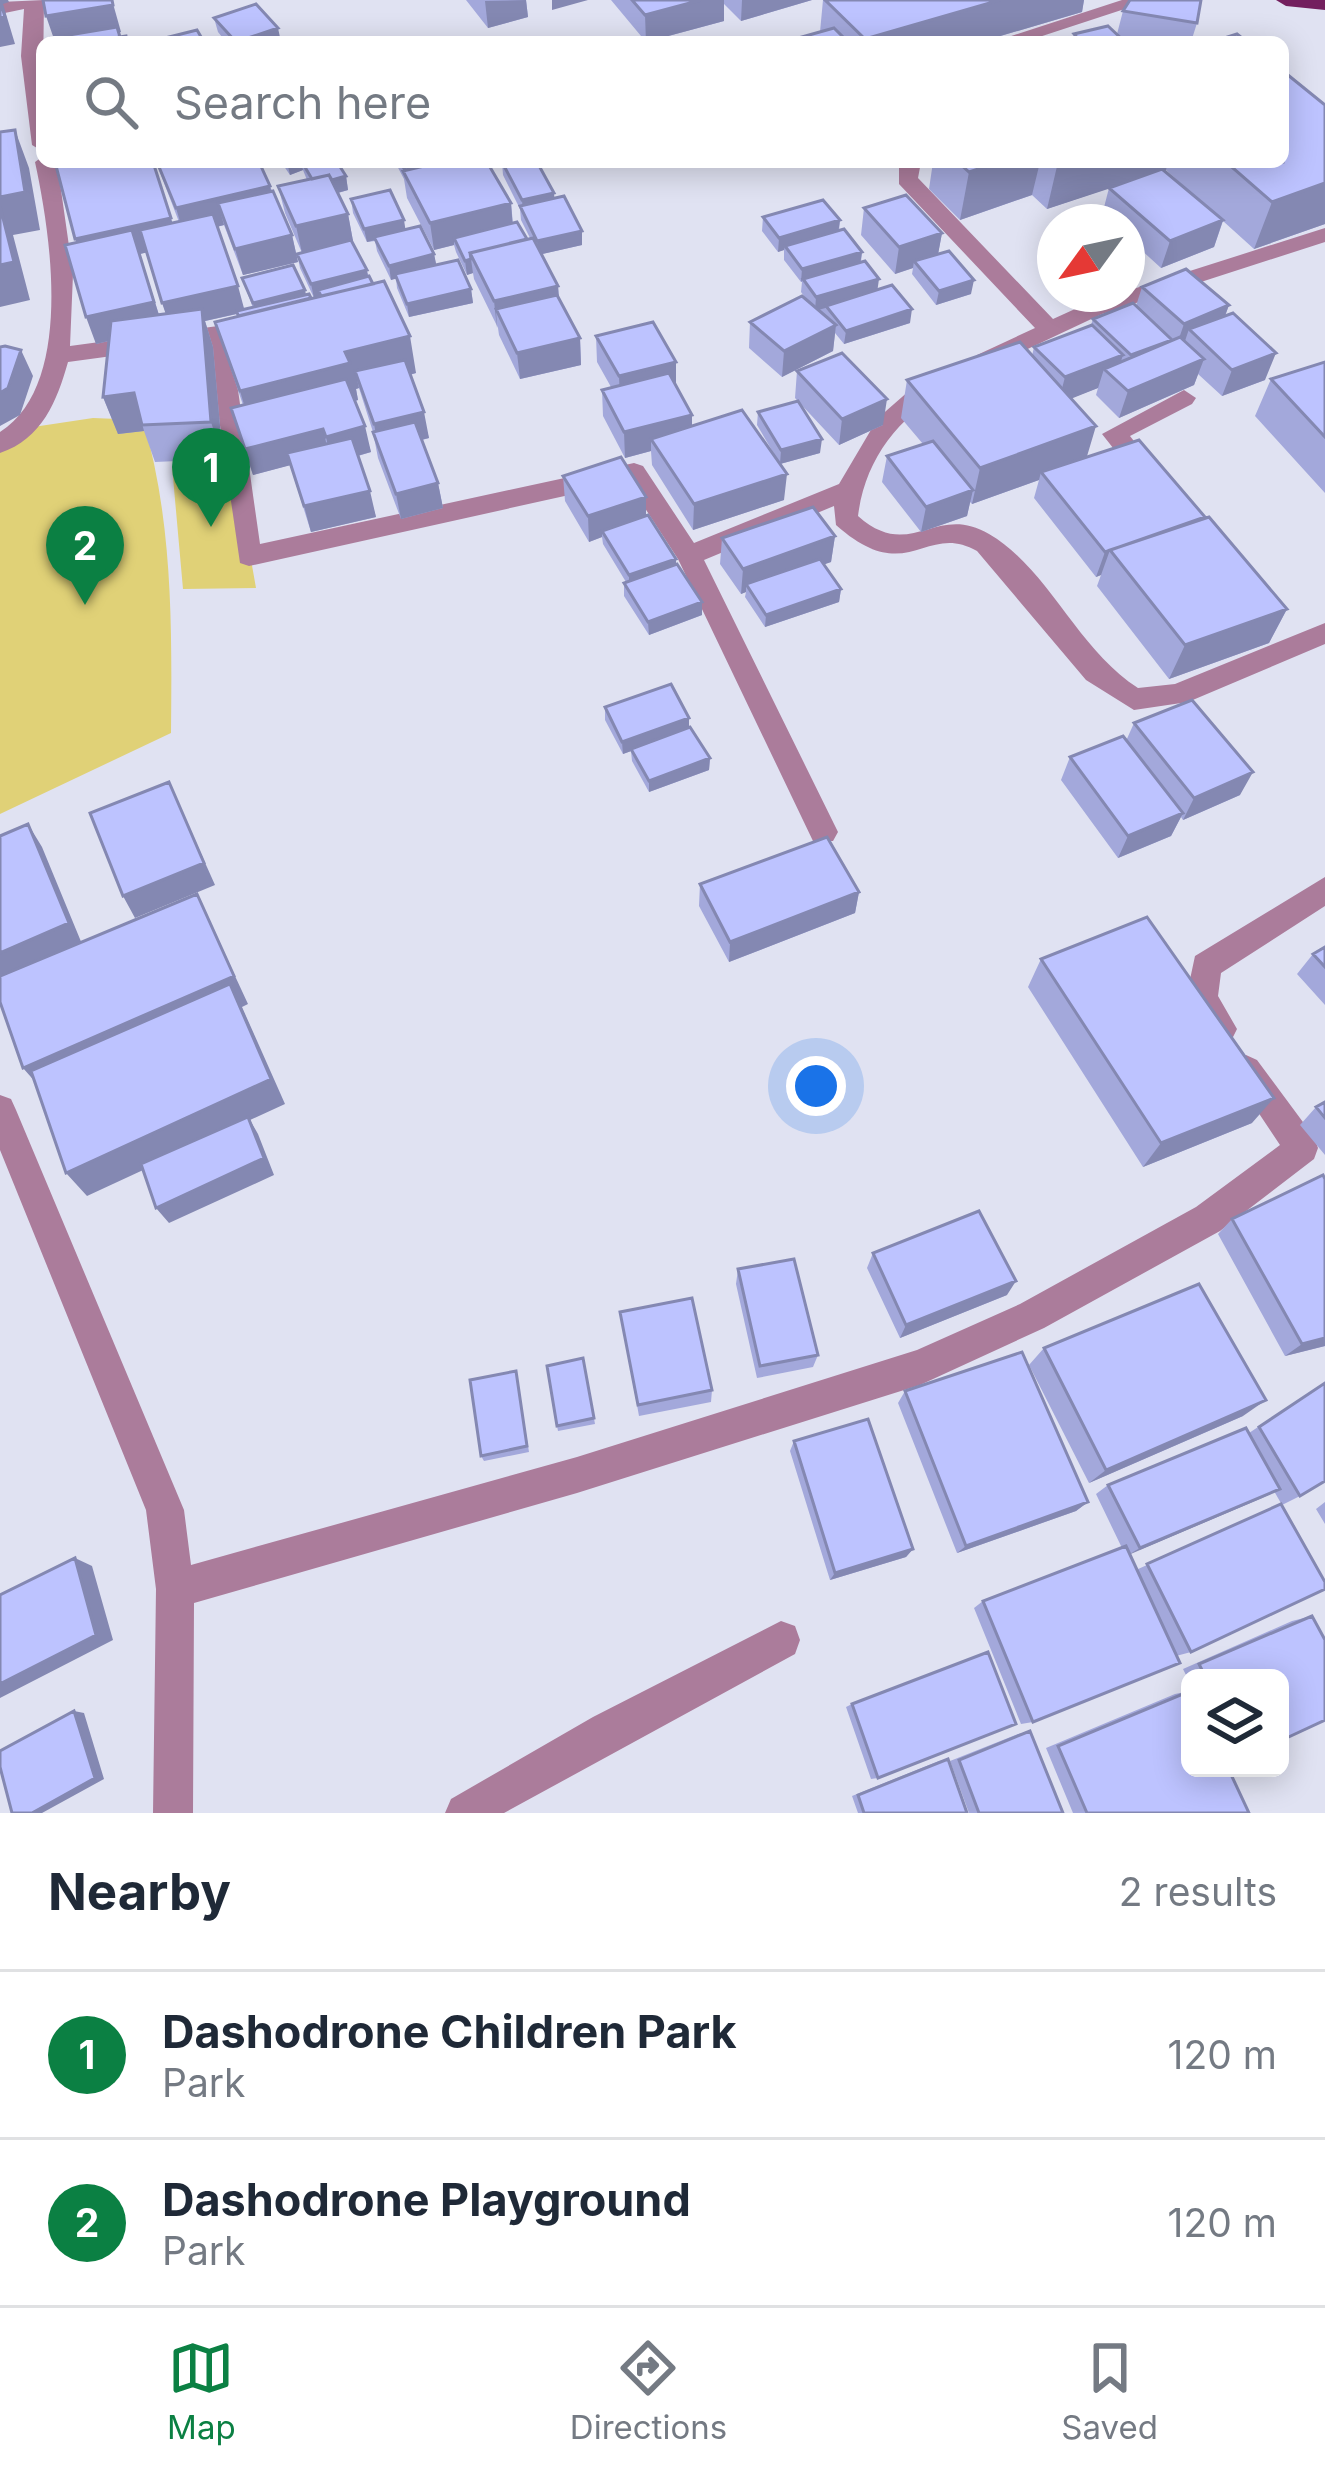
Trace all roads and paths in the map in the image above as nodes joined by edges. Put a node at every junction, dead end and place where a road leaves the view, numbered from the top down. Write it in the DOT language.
graph roads {
  1 [pos="34,0"];
  2 [pos="1142,0"];
  3 [pos="1286,0"];
  4 [pos="1325,4"];
  5 [pos="0,8"];
  6 [pos="1024,36"];
  7 [pos="36,87"];
  8 [pos="48,168"];
  9 [pos="909,168"];
  10 [pos="1325,235"];
  11 [pos="1050,330"];
  12 [pos="58,355"];
  13 [pos="1184,398"];
  14 [pos="0,444"];
  15 [pos="846,491"];
  16 [pos="1172,505"];
  17 [pos="688,556"];
  18 [pos="1325,633"];
  19 [pos="823,832"];
  20 [pos="1325,890"];
  21 [pos="0,1110"];
  22 [pos="175,1589"];
  23 [pos="781,1640"];
  24 [pos="173,1813"];
  25 [pos="464,1813"];
  1 -- 5 [label="street"];
  1 -- 7 [label="street"];
  2 -- 6 [label="street"];
  3 -- 4 [label="main road"];
  8 -- 12 [label="street"];
  9 -- 11 [label="street"];
  10 -- 11 [label="street"];
  11 -- 15 [label="street"];
  12 -- 14 [label="street"];
  12 -- 17 [label="street"];
  13 -- 16 [label="street"];
  15 -- 17 [label="street"];
  15 -- 18 [label="street"];
  17 -- 19 [label="street"];
  20 -- 22 [label="street"];
  21 -- 22 [label="street"];
  22 -- 24 [label="street"];
  23 -- 25 [label="street"];
}
